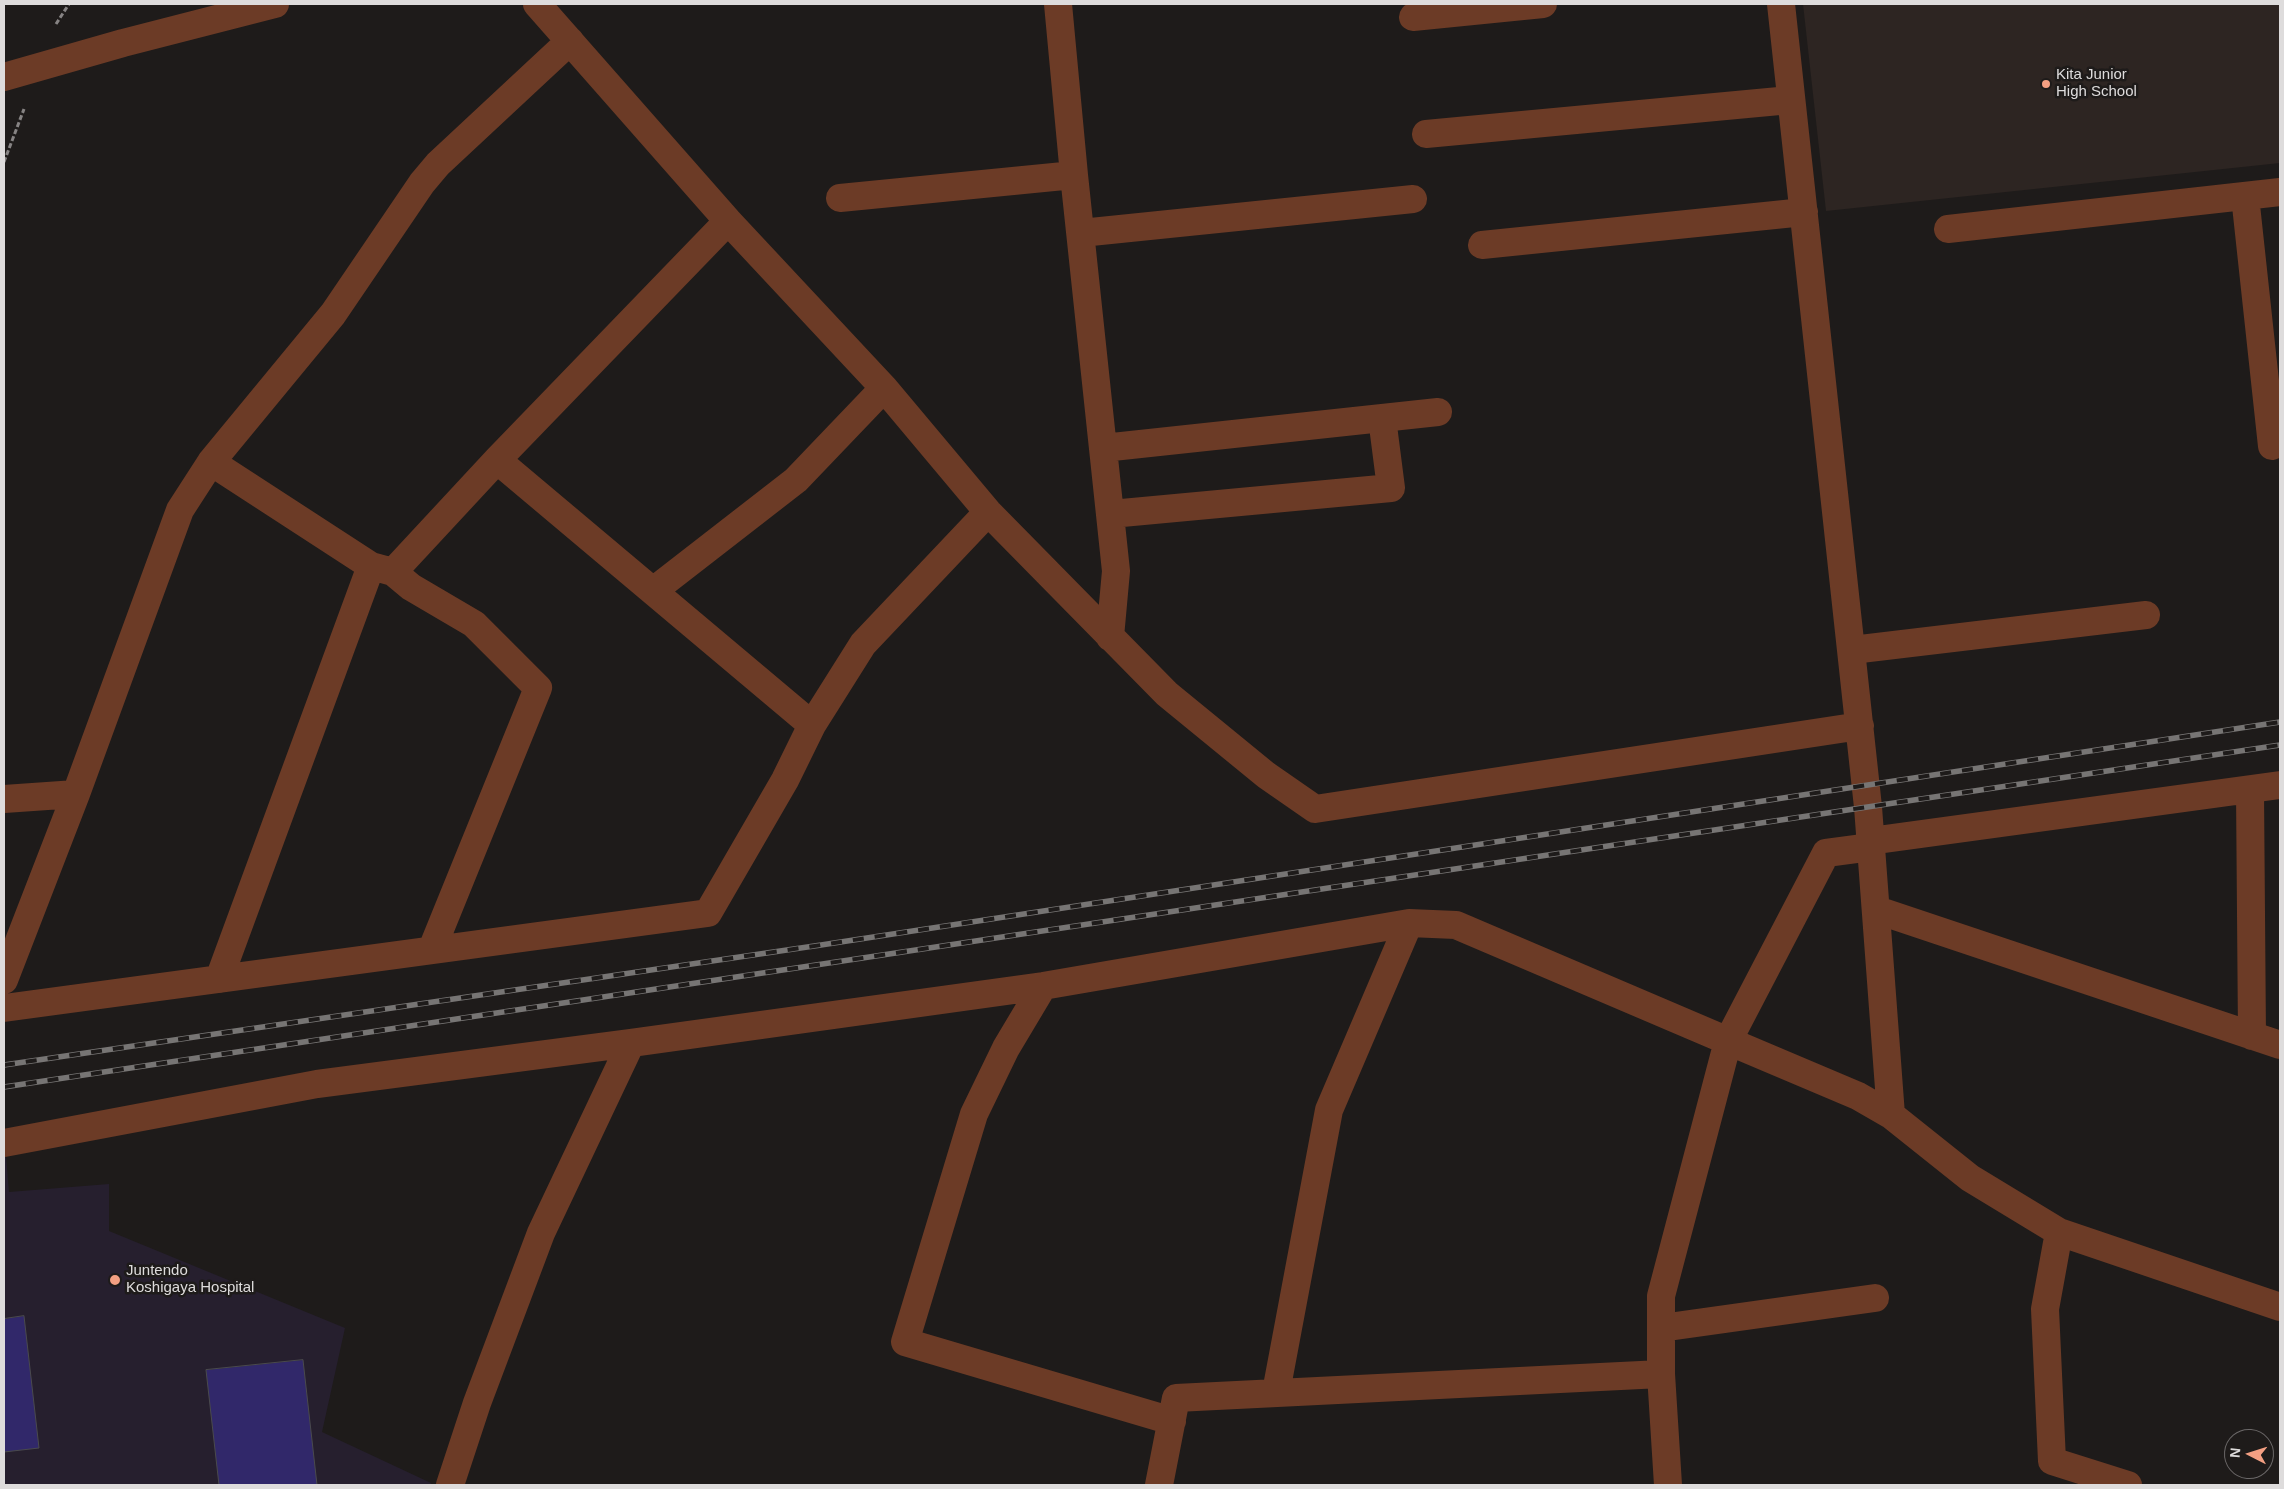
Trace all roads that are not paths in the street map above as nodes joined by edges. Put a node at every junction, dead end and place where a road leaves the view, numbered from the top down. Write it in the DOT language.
graph roads {
  1 [pos="274,4"];
  2 [pos="537,4"];
  3 [pos="1058,4"];
  4 [pos="1543,4"];
  5 [pos="1781,4"];
  6 [pos="239,8"];
  7 [pos="1413,17"];
  8 [pos="570,41"];
  9 [pos="4,77"];
  10 [pos="1790,100"];
  11 [pos="1426,134"];
  12 [pos="1074,175"];
  13 [pos="2280,192"];
  14 [pos="2245,196"];
  15 [pos="840,198"];
  16 [pos="1413,200"];
  17 [pos="1804,212"];
  18 [pos="728,221"];
  19 [pos="1948,229"];
  20 [pos="1080,233"];
  21 [pos="1482,245"];
  22 [pos="2269,327"];
  23 [pos="884,388"];
  24 [pos="1438,412"];
  25 [pos="1382,418"];
  26 [pos="2272,446"];
  27 [pos="1103,448"];
  28 [pos="497,460"];
  29 [pos="211,462"];
  30 [pos="988,512"];
  31 [pos="1111,514"];
  32 [pos="382,569"];
  33 [pos="653,591"];
  34 [pos="2146,615"];
  35 [pos="1110,637"];
  36 [pos="1852,650"];
  37 [pos="812,726"];
  38 [pos="1860,726"];
  39 [pos="2280,785"];
  40 [pos="2250,790"];
  41 [pos="76,794"];
  42 [pos="4,800"];
  43 [pos="1870,844"];
  44 [pos="1876,910"];
  45 [pos="1409,923"];
  46 [pos="432,950"];
  47 [pos="219,979"];
  48 [pos="4,980"];
  49 [pos="1043,986"];
  50 [pos="4,1008"];
  51 [pos="2252,1036"];
  52 [pos="1728,1041"];
  53 [pos="630,1044"];
  54 [pos="2280,1045"];
  55 [pos="1891,1115"];
  56 [pos="4,1143"];
  57 [pos="2059,1232"];
  58 [pos="1875,1298"];
  59 [pos="2280,1307"];
  60 [pos="1661,1328"];
  61 [pos="1661,1374"];
  62 [pos="1276,1392"];
  63 [pos="1172,1421"];
  64 [pos="450,1485"];
  65 [pos="1160,1485"];
  66 [pos="1668,1485"];
  67 [pos="2128,1485"];
  1 -- 6 [label="street"];
  2 -- 8 [label="street"];
  3 -- 12 [label="street"];
  4 -- 7 [label="street"];
  5 -- 10 [label="street"];
  6 -- 9 [label="street"];
  8 -- 18 [label="street"];
  8 -- 29 [label="street"];
  10 -- 11 [label="street"];
  10 -- 17 [label="street"];
  12 -- 15 [label="street"];
  12 -- 20 [label="street"];
  13 -- 14 [label="street"];
  14 -- 19 [label="street"];
  14 -- 22 [label="street"];
  16 -- 20 [label="street"];
  17 -- 21 [label="street"];
  17 -- 36 [label="street"];
  18 -- 23 [label="street"];
  18 -- 28 [label="street"];
  20 -- 27 [label="street"];
  22 -- 26 [label="street"];
  23 -- 30 [label="street"];
  23 -- 33 [label="street"];
  24 -- 25 [label="street"];
  25 -- 27 [label="street"];
  25 -- 31 [label="street"];
  27 -- 31 [label="street"];
  28 -- 32 [label="street"];
  28 -- 33 [label="street"];
  29 -- 32 [label="street"];
  29 -- 41 [label="street"];
  30 -- 35 [label="street"];
  30 -- 37 [label="street"];
  31 -- 35 [label="street"];
  32 -- 46 [label="street"];
  32 -- 47 [label="street"];
  33 -- 37 [label="street"];
  34 -- 36 [label="street"];
  35 -- 38 [label="street"];
  36 -- 38 [label="street"];
  37 -- 46 [label="street"];
  38 -- 43 [label="street"];
  39 -- 40 [label="street"];
  40 -- 43 [label="street"];
  40 -- 51 [label="street"];
  41 -- 42 [label="street"];
  41 -- 48 [label="street"];
  43 -- 44 [label="street"];
  43 -- 52 [label="street"];
  44 -- 51 [label="street"];
  44 -- 55 [label="street"];
  45 -- 49 [label="street"];
  45 -- 52 [label="street"];
  45 -- 62 [label="street"];
  46 -- 47 [label="street"];
  47 -- 50 [label="street"];
  49 -- 53 [label="street"];
  49 -- 63 [label="street"];
  51 -- 54 [label="street"];
  52 -- 55 [label="street"];
  52 -- 60 [label="street"];
  53 -- 56 [label="street"];
  53 -- 64 [label="street"];
  55 -- 57 [label="street"];
  57 -- 59 [label="street"];
  57 -- 67 [label="street"];
  58 -- 60 [label="street"];
  60 -- 61 [label="street"];
  61 -- 62 [label="street"];
  61 -- 66 [label="street"];
  62 -- 63 [label="street"];
  63 -- 65 [label="street"];
}
